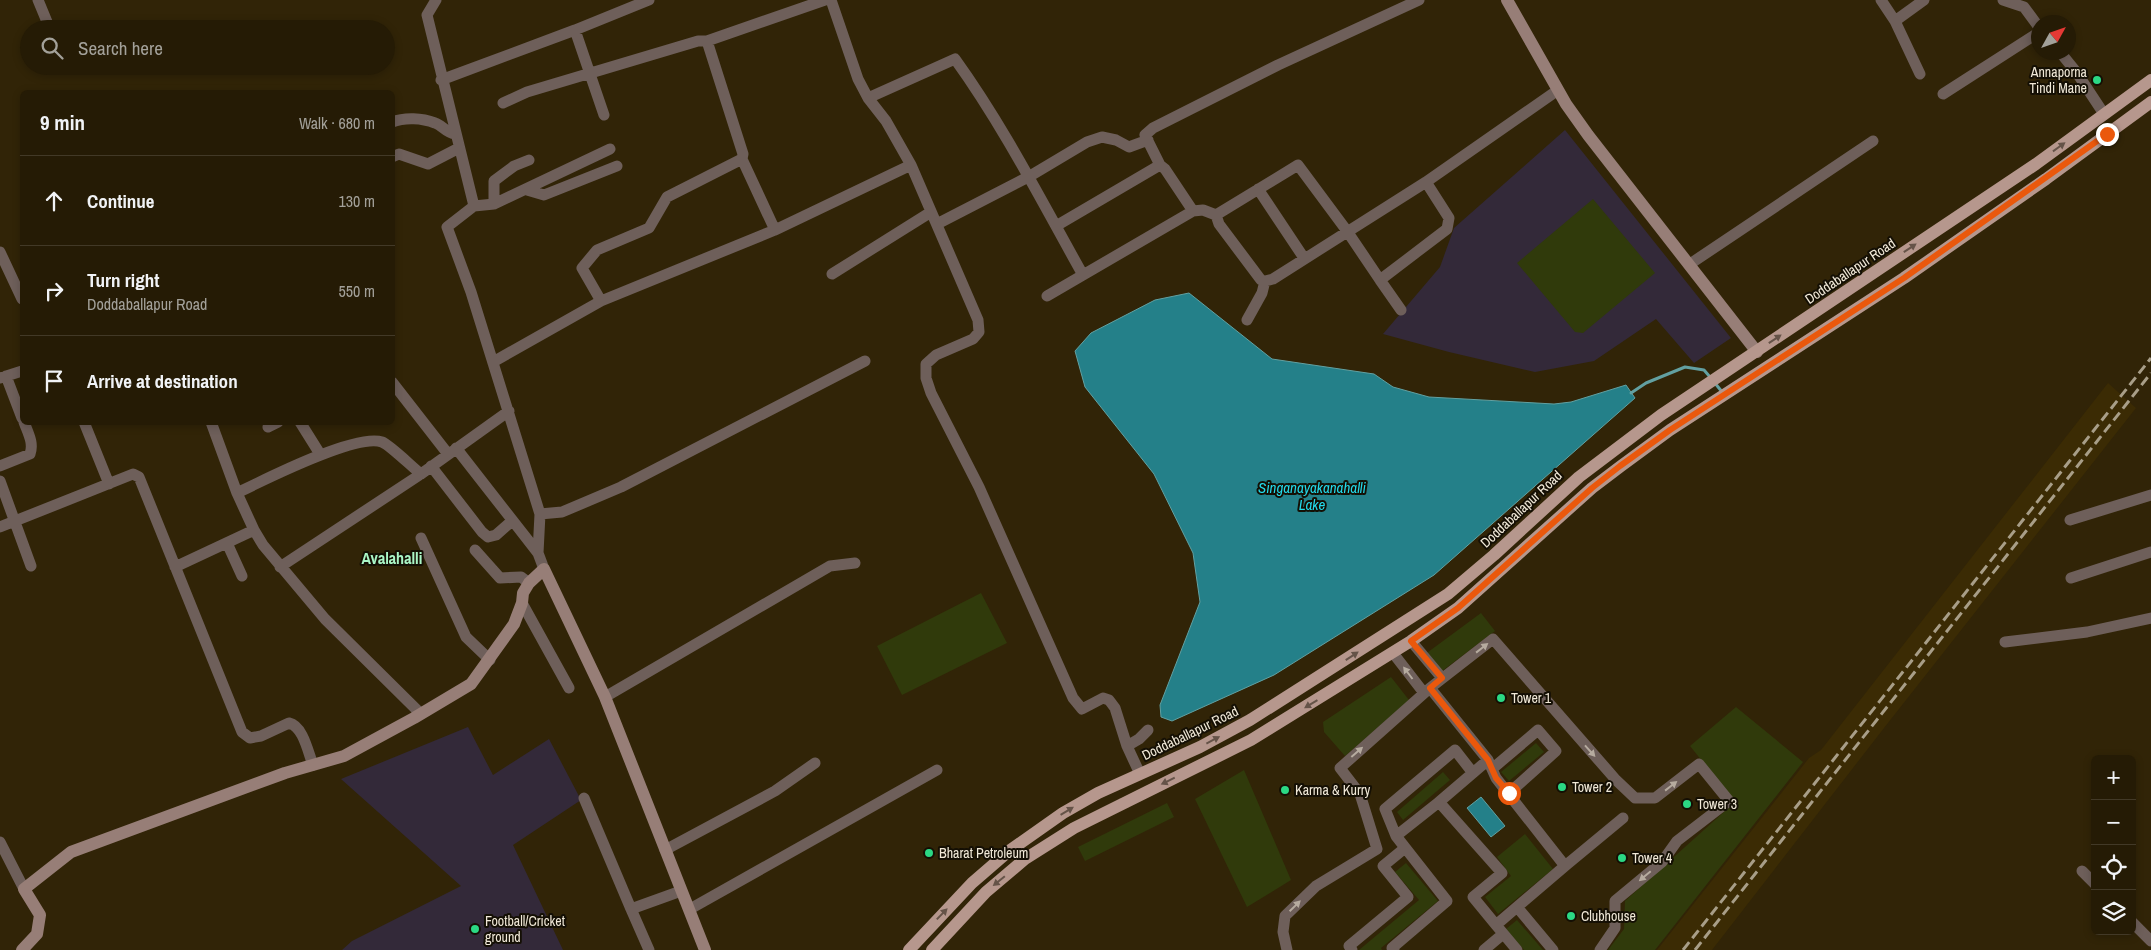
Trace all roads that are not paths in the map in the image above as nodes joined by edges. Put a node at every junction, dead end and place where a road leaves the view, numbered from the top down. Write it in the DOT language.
graph roads {
  1 [pos="38,0"];
  2 [pos="436,0"];
  3 [pos="649,0"];
  4 [pos="825,0"];
  5 [pos="831,0"];
  6 [pos="1419,0"];
  7 [pos="1508,0"];
  8 [pos="1881,0"];
  9 [pos="1924,0"];
  10 [pos="2003,0"];
  11 [pos="2031,16"];
  12 [pos="46,20"];
  13 [pos="1895,21"];
  14 [pos="575,30"];
  15 [pos="2031,37"];
  16 [pos="707,41"];
  17 [pos="2066,60"];
  18 [pos="591,73"];
  19 [pos="1920,74"];
  20 [pos="441,80"];
  21 [pos="2151,80"];
  22 [pos="1558,90"];
  23 [pos="1942,94"];
  24 [pos="868,98"];
  25 [pos="2151,102"];
  26 [pos="503,103"];
  27 [pos="2104,114"];
  28 [pos="604,115"];
  29 [pos="395,121"];
  30 [pos="455,134"];
  31 [pos="1148,140"];
  32 [pos="1873,141"];
  33 [pos="459,148"];
  34 [pos="610,149"];
  35 [pos="395,156"];
  36 [pos="742,159"];
  37 [pos="529,160"];
  38 [pos="2036,164"];
  39 [pos="911,165"];
  40 [pos="1160,165"];
  41 [pos="617,166"];
  42 [pos="1030,176"];
  43 [pos="2046,179"];
  44 [pos="1426,182"];
  45 [pos="527,190"];
  46 [pos="1258,190"];
  47 [pos="494,204"];
  48 [pos="474,206"];
  49 [pos="1193,211"];
  50 [pos="931,212"];
  51 [pos="1216,216"];
  52 [pos="936,224"];
  53 [pos="1056,226"];
  54 [pos="775,230"];
  55 [pos="1347,231"];
  56 [pos="0,253"];
  57 [pos="1304,258"];
  58 [pos="1690,264"];
  59 [pos="832,274"];
  60 [pos="1083,275"];
  61 [pos="1380,280"];
  62 [pos="1265,281"];
  63 [pos="20,295"];
  64 [pos="1047,296"];
  65 [pos="601,301"];
  66 [pos="1401,310"];
  67 [pos="1247,320"];
  68 [pos="1757,352"];
  69 [pos="865,361"];
  70 [pos="493,362"];
  71 [pos="20,372"];
  72 [pos="3,377"];
  73 [pos="395,385"];
  74 [pos="509,411"];
  75 [pos="20,414"];
  76 [pos="25,425"];
  77 [pos="85,425"];
  78 [pos="212,425"];
  79 [pos="302,425"];
  80 [pos="452,451"];
  81 [pos="320,454"];
  82 [pos="0,466"];
  83 [pos="431,466"];
  84 [pos="421,474"];
  85 [pos="0,481"];
  86 [pos="109,484"];
  87 [pos="237,493"];
  88 [pos="2151,495"];
  89 [pos="540,514"];
  90 [pos="2070,520"];
  91 [pos="512,521"];
  92 [pos="14,523"];
  93 [pos="0,527"];
  94 [pos="254,530"];
  95 [pos="421,538"];
  96 [pos="227,542"];
  97 [pos="475,550"];
  98 [pos="2151,552"];
  99 [pos="538,553"];
  100 [pos="856,563"];
  101 [pos="31,566"];
  102 [pos="175,567"];
  103 [pos="280,567"];
  104 [pos="544,569"];
  105 [pos="242,576"];
  106 [pos="2071,578"];
  107 [pos="529,583"];
  108 [pos="522,603"];
  109 [pos="2151,618"];
  110 [pos="1411,641"];
  111 [pos="2005,642"];
  112 [pos="1393,653"];
  113 [pos="490,660"];
  114 [pos="1442,678"];
  115 [pos="568,688"];
  116 [pos="1427,691"];
  117 [pos="605,697"];
  118 [pos="421,714"];
  119 [pos="1148,730"];
  120 [pos="1127,746"];
  121 [pos="815,763"];
  122 [pos="313,765"];
  123 [pos="1490,765"];
  124 [pos="937,770"];
  125 [pos="1473,773"];
  126 [pos="1140,774"];
  127 [pos="1509,793"];
  128 [pos="584,798"];
  129 [pos="1439,802"];
  130 [pos="1623,818"];
  131 [pos="1396,836"];
  132 [pos="0,842"];
  133 [pos="1405,848"];
  134 [pos="666,850"];
  135 [pos="1565,866"];
  136 [pos="2082,872"];
  137 [pos="2091,880"];
  138 [pos="24,889"];
  139 [pos="681,891"];
  140 [pos="1517,907"];
  141 [pos="631,909"];
  142 [pos="690,909"];
  143 [pos="2136,926"];
  144 [pos="1500,930"];
  145 [pos="2151,941"];
  146 [pos="22,950"];
  147 [pos="648,950"];
  148 [pos="705,950"];
  149 [pos="909,950"];
  150 [pos="932,950"];
  151 [pos="1287,950"];
  152 [pos="1352,950"];
  153 [pos="1394,950"];
  154 [pos="1484,950"];
  155 [pos="1517,950"];
  156 [pos="1553,950"];
  157 [pos="1600,950"];
  1 -- 12 [label="street"];
  2 -- 20 [label="street"];
  3 -- 14 [label="street"];
  4 -- 16 [label="street"];
  5 -- 24 [label="street"];
  6 -- 31 [label="street"];
  7 -- 22 [label="street"];
  8 -- 13 [label="street"];
  9 -- 13 [label="street"];
  10 -- 11 [label="street"];
  13 -- 19 [label="street"];
  14 -- 18 [label="street"];
  14 -- 20 [label="street"];
  15 -- 23 [label="street"];
  16 -- 18 [label="street"];
  16 -- 36 [label="street"];
  17 -- 27 [label="street"];
  18 -- 26 [label="street"];
  18 -- 28 [label="street"];
  20 -- 30 [label="street"];
  21 -- 27 [label="main road, Doddaballapur Road"];
  22 -- 44 [label="street"];
  22 -- 58 [label="street"];
  24 -- 39 [label="street"];
  24 -- 42 [label="street"];
  25 -- 43 [label="main road"];
  38 -- 27 [label="main road, Doddaballapur Road, one-way"];
  29 -- 30 [label="street"];
  30 -- 33 [label="street"];
  31 -- 40 [label="street"];
  31 -- 42 [label="street"];
  32 -- 58 [label="street"];
  33 -- 35 [label="street"];
  33 -- 48 [label="street"];
  34 -- 45 [label="street"];
  36 -- 54 [label="street"];
  36 -- 65 [label="street"];
  37 -- 47 [label="street"];
  38 -- 43 [label="main road"];
  68 -- 38 [label="main road, Doddaballapur Road, one-way"];
  39 -- 50 [label="street"];
  39 -- 54 [label="street"];
  40 -- 49 [label="street"];
  40 -- 53 [label="street"];
  41 -- 45 [label="street"];
  42 -- 52 [label="street"];
  42 -- 53 [label="street"];
  43 -- 110 [label="main road"];
  44 -- 55 [label="street"];
  44 -- 61 [label="street"];
  45 -- 47 [label="street"];
  46 -- 51 [label="street"];
  46 -- 55 [label="street"];
  46 -- 57 [label="street"];
  47 -- 48 [label="street"];
  48 -- 70 [label="street"];
  49 -- 51 [label="street"];
  49 -- 60 [label="street"];
  50 -- 52 [label="street"];
  50 -- 59 [label="street"];
  51 -- 62 [label="street"];
  52 -- 120 [label="street"];
  53 -- 60 [label="street"];
  54 -- 65 [label="street"];
  55 -- 57 [label="street"];
  55 -- 61 [label="street"];
  56 -- 63 [label="street"];
  57 -- 62 [label="street"];
  58 -- 68 [label="street"];
  60 -- 64 [label="street"];
  61 -- 66 [label="street"];
  62 -- 67 [label="street"];
  65 -- 70 [label="street"];
  126 -- 68 [label="main road, Doddaballapur Road, one-way"];
  69 -- 89 [label="street"];
  70 -- 74 [label="street"];
  71 -- 72 [label="street"];
  72 -- 75 [label="street"];
  73 -- 80 [label="street"];
  74 -- 80 [label="street"];
  74 -- 89 [label="street"];
  76 -- 82 [label="street"];
  77 -- 86 [label="street"];
  78 -- 87 [label="street"];
  79 -- 81 [label="street"];
  80 -- 83 [label="street"];
  80 -- 91 [label="street"];
  81 -- 84 [label="street"];
  81 -- 87 [label="street"];
  83 -- 84 [label="street"];
  83 -- 91 [label="street"];
  84 -- 103 [label="street"];
  85 -- 92 [label="street"];
  86 -- 92 [label="street"];
  86 -- 102 [label="street"];
  87 -- 94 [label="street"];
  88 -- 90 [label="street"];
  89 -- 99 [label="street"];
  91 -- 99 [label="street"];
  92 -- 93 [label="street"];
  92 -- 101 [label="street"];
  94 -- 96 [label="street"];
  94 -- 103 [label="street"];
  95 -- 113 [label="street"];
  96 -- 102 [label="street"];
  96 -- 105 [label="street"];
  97 -- 107 [label="street"];
  98 -- 106 [label="street"];
  99 -- 104 [label="street"];
  100 -- 117 [label="street"];
  102 -- 122 [label="street"];
  103 -- 118 [label="street"];
  104 -- 107 [label="street"];
  104 -- 117 [label="street"];
  107 -- 108 [label="street"];
  108 -- 113 [label="street"];
  108 -- 115 [label="street"];
  109 -- 111 [label="street"];
  110 -- 112 [label="main road"];
  110 -- 114 [label="street"];
  116 -- 112 [label="street, one-way"];
  112 -- 150 [label="main road, one-way"];
  113 -- 118 [label="street"];
  114 -- 116 [label="street"];
  114 -- 157 [label="street, one-way"];
  116 -- 123 [label="street"];
  151 -- 116 [label="street, one-way"];
  117 -- 134 [label="street"];
  118 -- 122 [label="street"];
  119 -- 120 [label="street"];
  120 -- 126 [label="street"];
  121 -- 134 [label="street"];
  122 -- 138 [label="street"];
  123 -- 125 [label="street"];
  123 -- 127 [label="street"];
  123 -- 127 [label="street"];
  124 -- 142 [label="street"];
  125 -- 129 [label="street"];
  125 -- 131 [label="street"];
  149 -- 126 [label="main road, Doddaballapur Road, one-way"];
  127 -- 135 [label="street"];
  128 -- 141 [label="street"];
  129 -- 131 [label="street"];
  129 -- 144 [label="street"];
  130 -- 135 [label="street"];
  131 -- 133 [label="street"];
  132 -- 138 [label="street"];
  133 -- 152 [label="street"];
  133 -- 153 [label="street"];
  134 -- 139 [label="street"];
  135 -- 140 [label="street"];
  136 -- 137 [label="street"];
  138 -- 146 [label="street"];
  139 -- 141 [label="street"];
  139 -- 142 [label="street"];
  140 -- 144 [label="street"];
  140 -- 156 [label="street"];
  141 -- 147 [label="street"];
  142 -- 148 [label="street"];
  143 -- 145 [label="street"];
  144 -- 154 [label="street"];
  144 -- 155 [label="street"];
}
